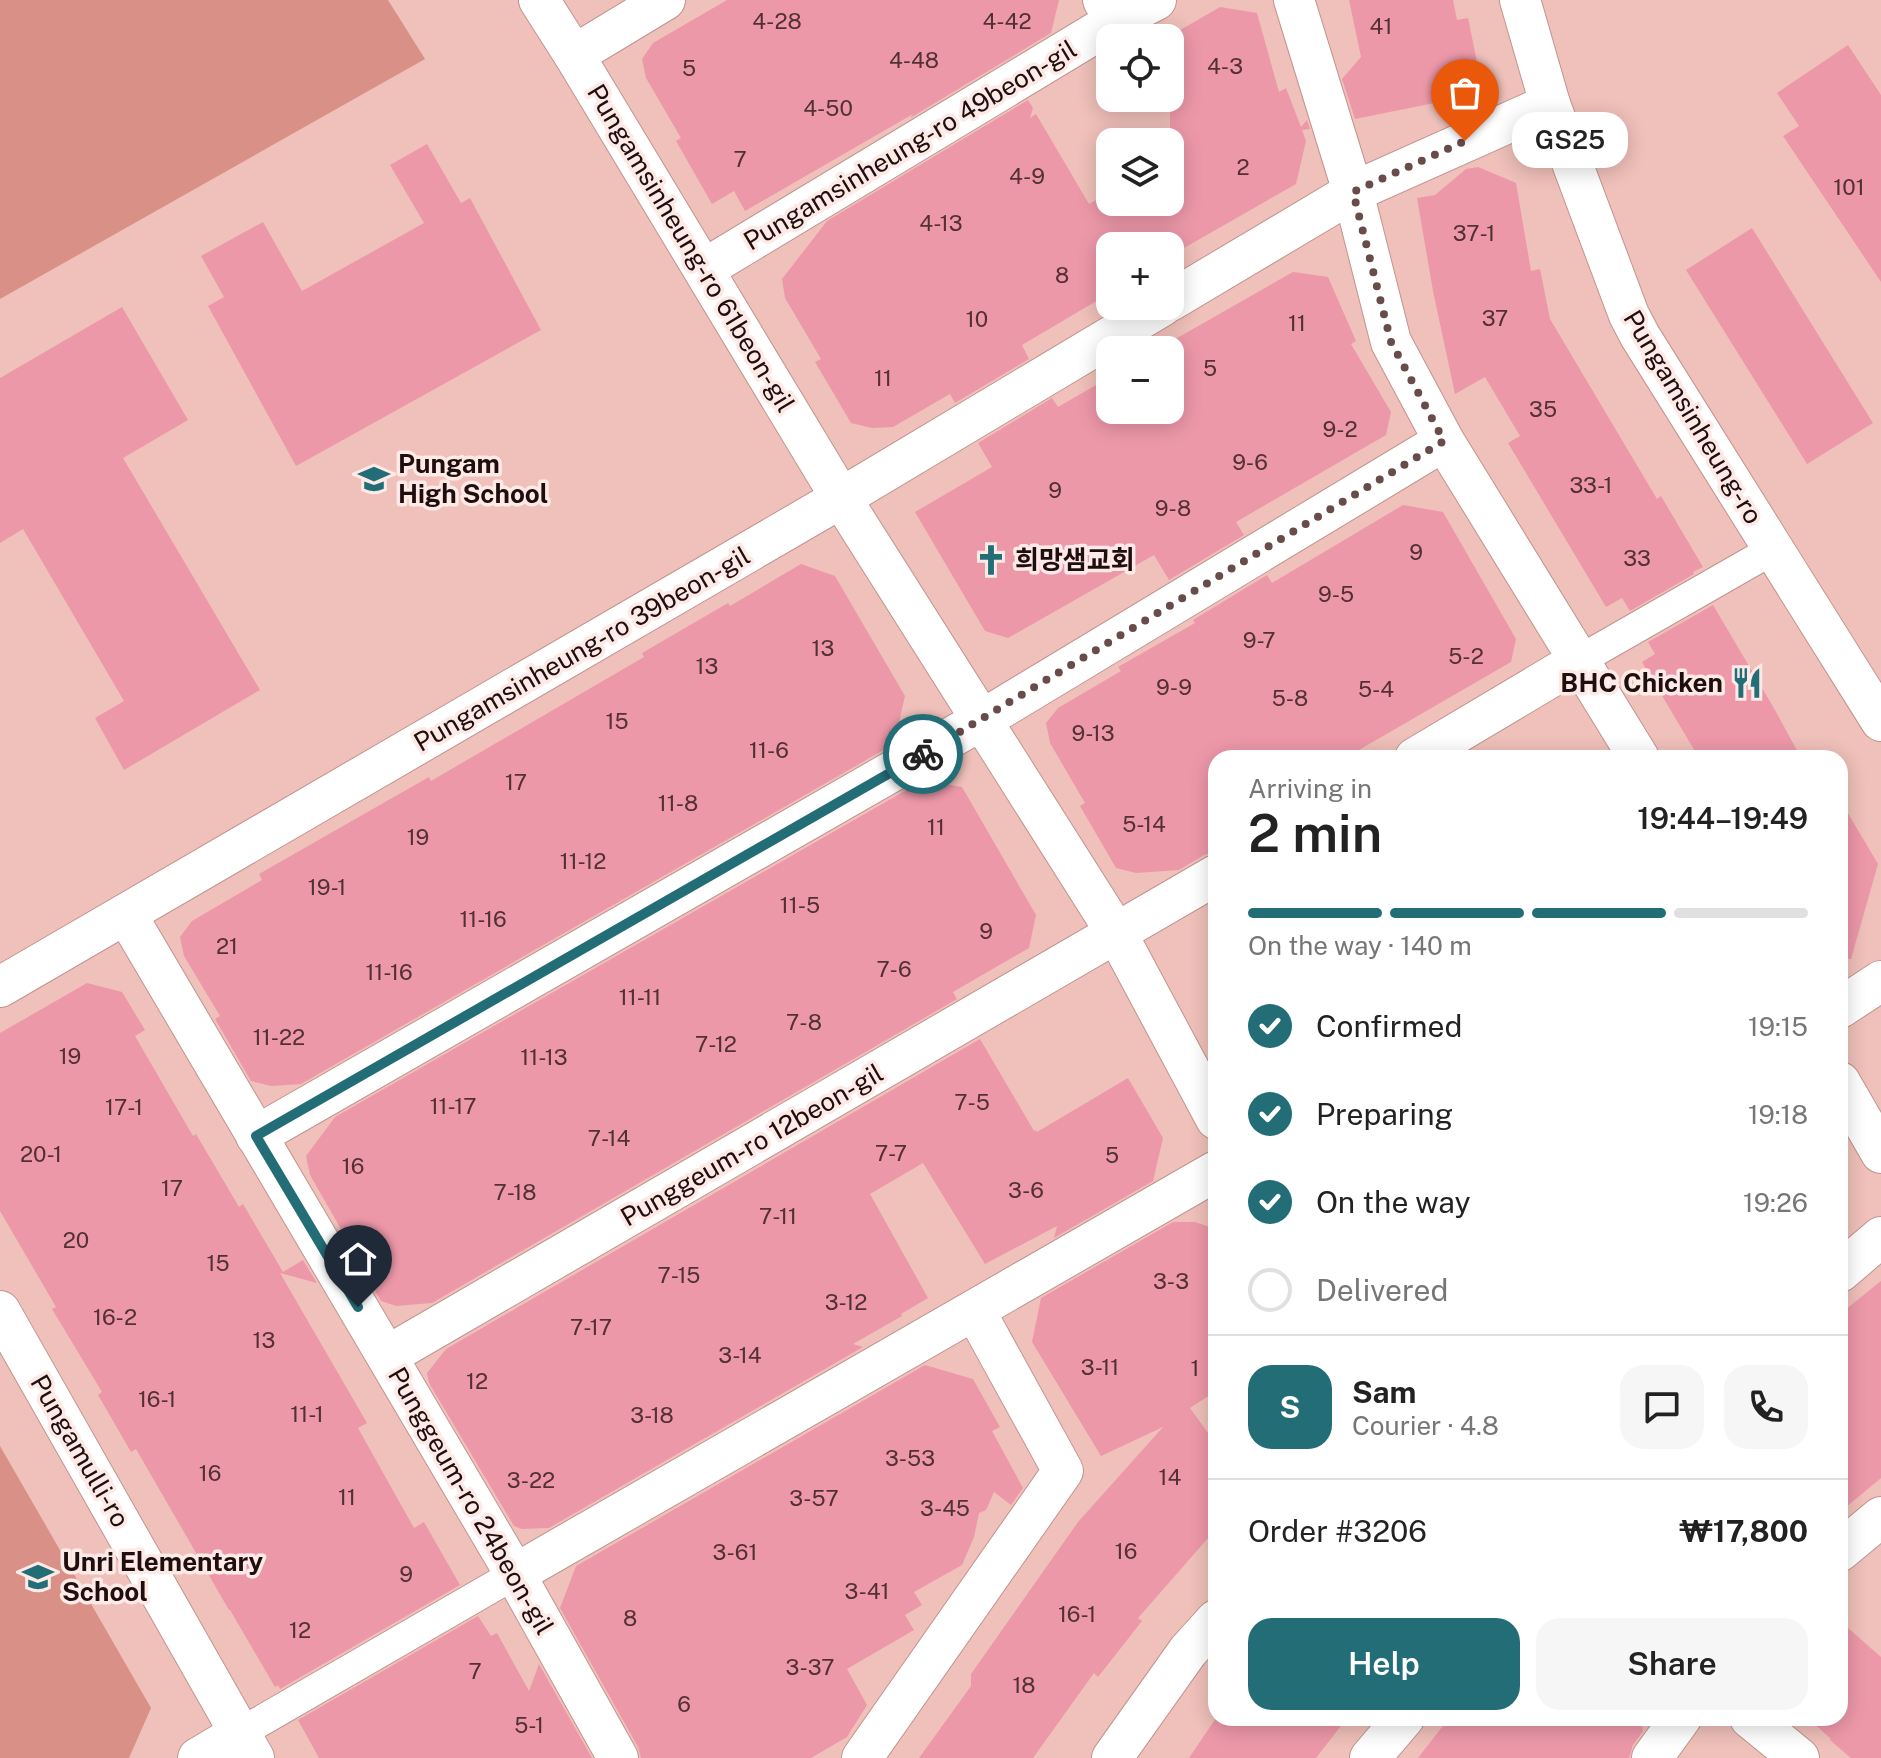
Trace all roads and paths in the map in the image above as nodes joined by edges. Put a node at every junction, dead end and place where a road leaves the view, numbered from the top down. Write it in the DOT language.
graph roads {
  1 [pos="539,0"];
  2 [pos="665,0"];
  3 [pos="1156,0"];
  4 [pos="1294,0"];
  5 [pos="1520,0"];
  6 [pos="1109,11"];
  7 [pos="574,55"];
  8 [pos="1550,104"];
  9 [pos="1353,192"];
  10 [pos="704,269"];
  11 [pos="1184,293"];
  12 [pos="1139,320"];
  13 [pos="1444,441"];
  14 [pos="841,498"];
  15 [pos="1772,550"];
  16 [pos="1578,661"];
  17 [pos="980,721"];
  18 [pos="1881,721"];
  19 [pos="1431,750"];
  20 [pos="1634,750"];
  21 [pos="1208,880"];
  22 [pos="126,914"];
  23 [pos="1117,934"];
  24 [pos="1881,981"];
  25 [pos="0,987"];
  26 [pos="1848,1003"];
  27 [pos="1848,1096"];
  28 [pos="1208,1104"];
  29 [pos="256,1136"];
  30 [pos="1881,1153"];
  31 [pos="1208,1176"];
  32 [pos="1881,1237"];
  33 [pos="1848,1265"];
  34 [pos="0,1311"];
  35 [pos="975,1311"];
  36 [pos="387,1356"];
  37 [pos="1881,1517"];
  38 [pos="1848,1544"];
  39 [pos="515,1574"];
  40 [pos="1208,1629"];
  41 [pos="1397,1726"];
  42 [pos="1675,1726"];
  43 [pos="1760,1726"];
  44 [pos="247,1746"];
  45 [pos="198,1758"];
  46 [pos="618,1758"];
  47 [pos="862,1758"];
  48 [pos="1112,1758"];
  49 [pos="1370,1758"];
  50 [pos="1652,1758"];
  51 [pos="1799,1758"];
  1 -- 7 [label="street, Pungamsinheung-ro 61beon-gil"];
  2 -- 7 [label="street"];
  3 -- 6 [label="street, Pungamsinheung-ro 49beon-gil"];
  4 -- 9 [label="street"];
  5 -- 8 [label="street, Pungamsinheung-ro"];
  6 -- 10 [label="street, Pungamsinheung-ro 49beon-gil"];
  7 -- 10 [label="street, Pungamsinheung-ro 61beon-gil"];
  8 -- 9 [label="street"];
  8 -- 15 [label="street, Pungamsinheung-ro"];
  9 -- 11 [label="street"];
  9 -- 13 [label="street"];
  10 -- 14 [label="street, Pungamsinheung-ro 61beon-gil"];
  12 -- 14 [label="street, Pungamsinheung-ro 39beon-gil"];
  13 -- 16 [label="street"];
  13 -- 17 [label="street"];
  14 -- 17 [label="street"];
  14 -- 22 [label="street, Pungamsinheung-ro 39beon-gil"];
  15 -- 16 [label="street"];
  15 -- 18 [label="street, Pungamsinheung-ro"];
  16 -- 19 [label="street"];
  16 -- 20 [label="street"];
  17 -- 23 [label="street"];
  17 -- 29 [label="street"];
  21 -- 23 [label="street, Punggeum-ro 12beon-gil"];
  22 -- 25 [label="street, Pungamsinheung-ro 39beon-gil"];
  22 -- 29 [label="street, Punggeum-ro 24beon-gil"];
  23 -- 28 [label="street"];
  23 -- 36 [label="street, Punggeum-ro 12beon-gil"];
  24 -- 26 [label="street"];
  27 -- 30 [label="street"];
  29 -- 36 [label="street, Punggeum-ro 24beon-gil"];
  31 -- 35 [label="street"];
  32 -- 33 [label="street"];
  34 -- 44 [label="street, Pungamulli-ro"];
  35 -- 39 [label="street"];
  35 -- 47 [label="street"];
  36 -- 39 [label="street, Punggeum-ro 24beon-gil"];
  37 -- 38 [label="street"];
  39 -- 44 [label="street"];
  39 -- 46 [label="street, Punggeum-ro 24beon-gil"];
  40 -- 48 [label="street"];
  41 -- 49 [label="street"];
  42 -- 50 [label="street"];
  43 -- 51 [label="street"];
  44 -- 45 [label="street"];
}
